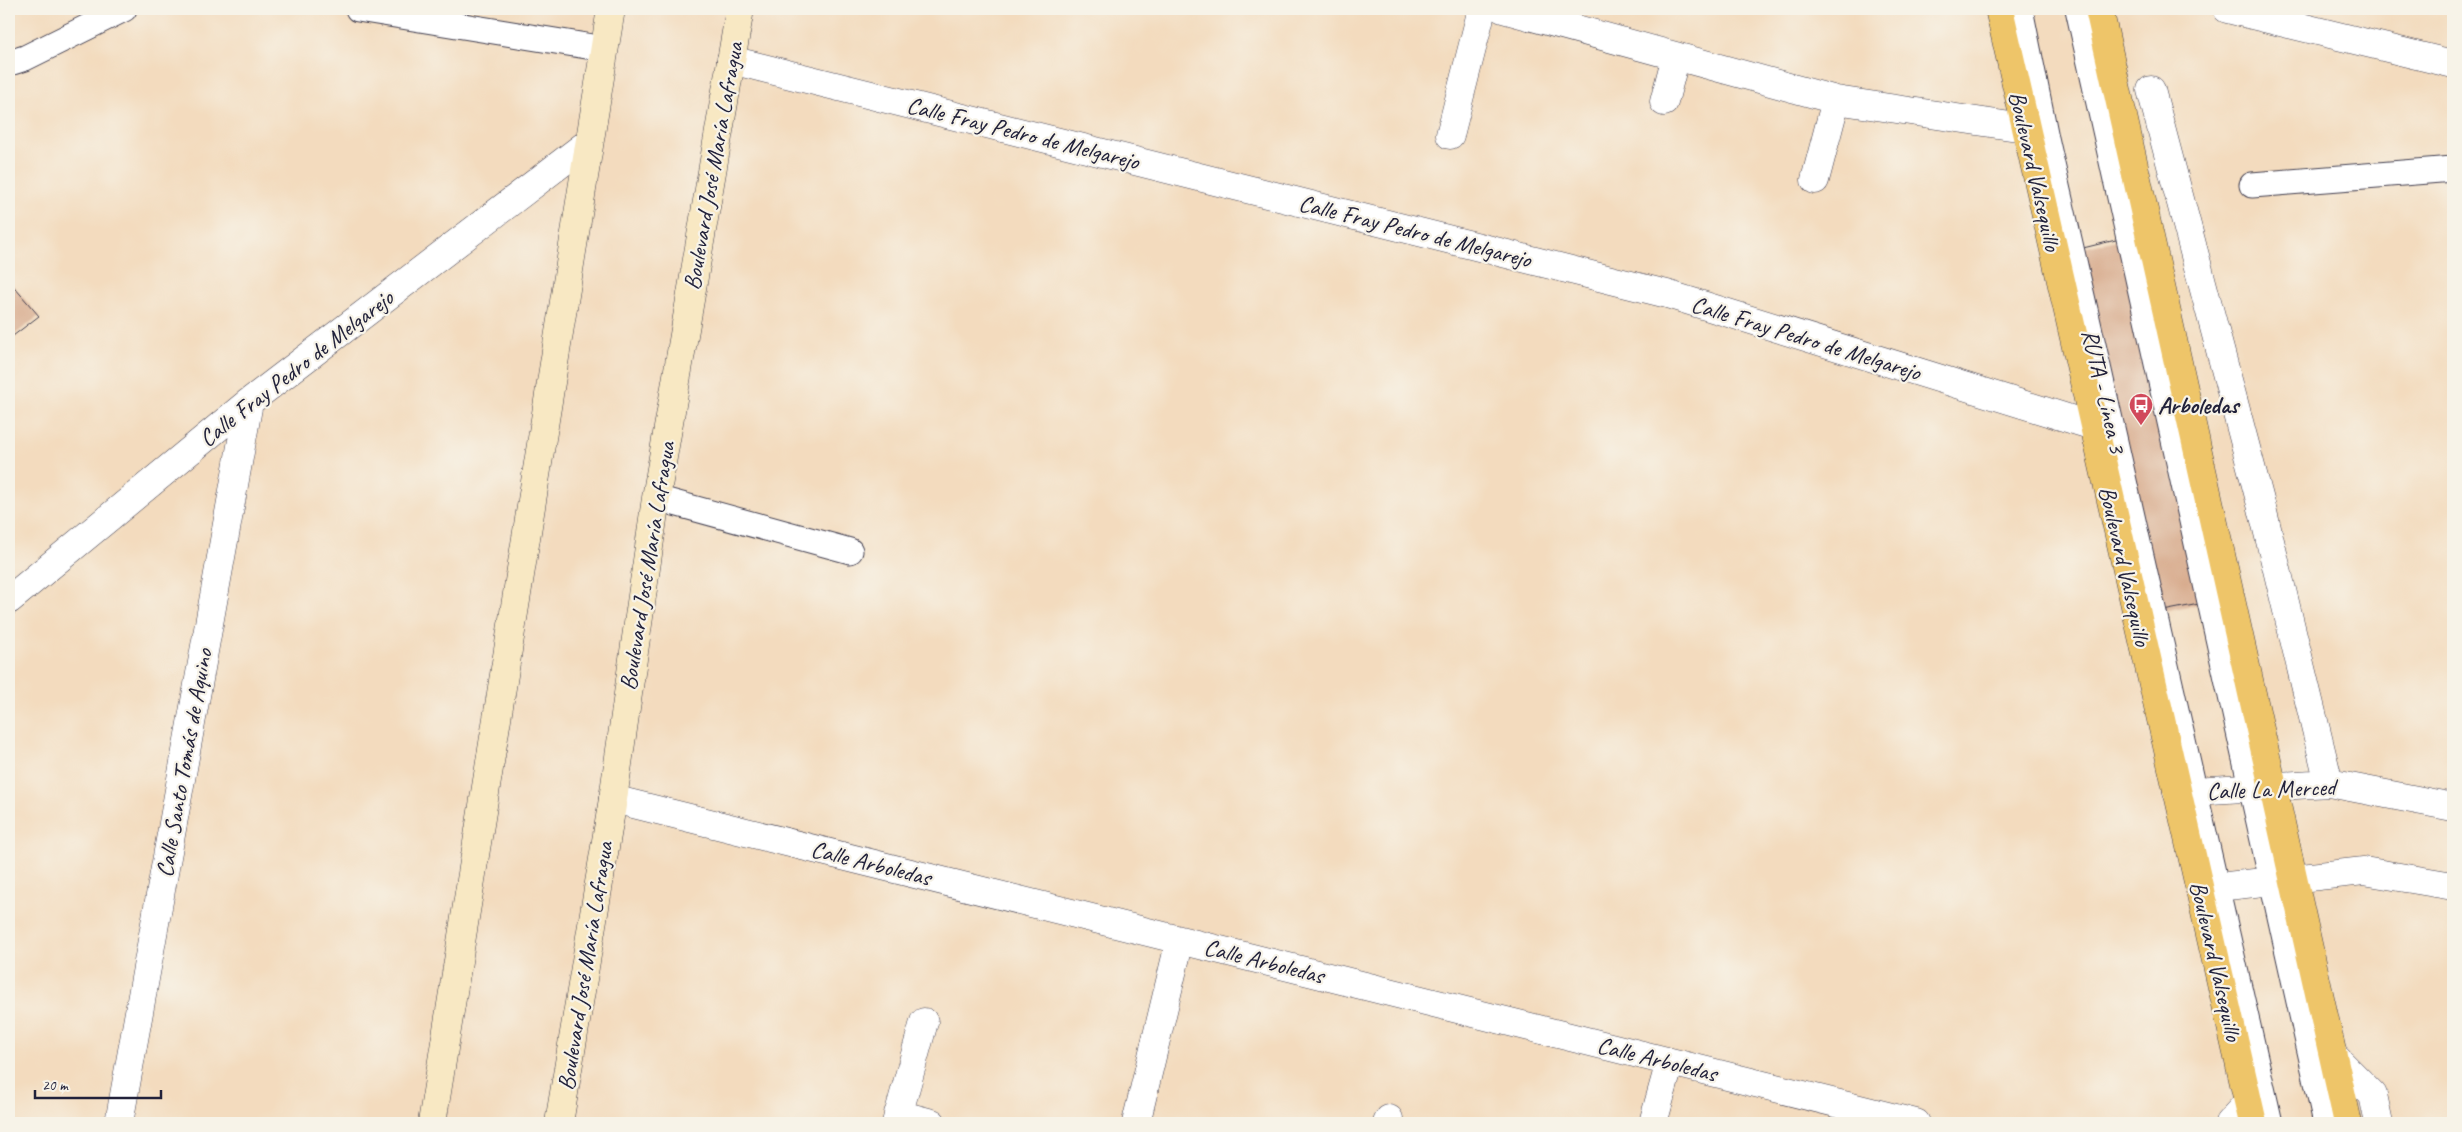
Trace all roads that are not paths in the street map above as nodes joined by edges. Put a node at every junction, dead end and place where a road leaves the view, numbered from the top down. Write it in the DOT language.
graph roads {
  1 [pos="124,9"];
  2 [pos="358,9"];
  3 [pos="611,9"];
  4 [pos="740,9"];
  5 [pos="1482,9"];
  6 [pos="1503,9"];
  7 [pos="1999,9"];
  8 [pos="2020,9"];
  9 [pos="2078,9"];
  10 [pos="2099,9"];
  11 [pos="2227,9"];
  12 [pos="492,19"];
  13 [pos="605,49"];
  14 [pos="1676,56"];
  15 [pos="732,60"];
  16 [pos="9,63"];
  17 [pos="2453,64"];
  18 [pos="2151,90"];
  19 [pos="1836,100"];
  20 [pos="1664,102"];
  21 [pos="2024,128"];
  22 [pos="1450,135"];
  23 [pos="589,142"];
  24 [pos="2453,169"];
  25 [pos="1815,180"];
  26 [pos="2252,185"];
  27 [pos="249,402"];
  28 [pos="2093,426"];
  29 [pos="656,498"];
  30 [pos="850,551"];
  31 [pos="9,600"];
  32 [pos="2329,783"];
  33 [pos="2262,787"];
  34 [pos="2186,792"];
  35 [pos="613,799"];
  36 [pos="2453,807"];
  37 [pos="2283,880"];
  38 [pos="2453,886"];
  39 [pos="2208,888"];
  40 [pos="1180,940"];
  41 [pos="924,1022"];
  42 [pos="2333,1055"];
  43 [pos="1670,1062"];
  44 [pos="2250,1112"];
  45 [pos="897,1119"];
  46 [pos="119,1123"];
  47 [pos="432,1123"];
  48 [pos="559,1123"];
  49 [pos="932,1123"];
  50 [pos="1136,1123"];
  51 [pos="1654,1123"];
  52 [pos="1916,1123"];
  53 [pos="2229,1123"];
  54 [pos="2270,1123"];
  55 [pos="2326,1123"];
  56 [pos="2348,1123"];
  57 [pos="2379,1123"];
  1 -- 16 [label="lane"];
  2 -- 12 [label="lane"];
  3 -- 13 [label="main road"];
  4 -- 15 [label="main road, Boulevard José María Lafragua"];
  5 -- 22 [label="street"];
  6 -- 14 [label="street"];
  7 -- 21 [label="main road, Boulevard Valsequillo"];
  8 -- 34 [label="lane, RUTA - Línea 3"];
  9 -- 33 [label="lane"];
  10 -- 33 [label="main road"];
  11 -- 17 [label="street"];
  12 -- 13 [label="lane"];
  13 -- 23 [label="main road"];
  14 -- 19 [label="street"];
  14 -- 20 [label="street"];
  15 -- 28 [label="street, Calle Fray Pedro de Melgarejo"];
  15 -- 29 [label="main road, Boulevard José María Lafragua"];
  18 -- 32 [label="street"];
  19 -- 21 [label="street"];
  19 -- 25 [label="street"];
  21 -- 28 [label="main road, Boulevard Valsequillo"];
  23 -- 27 [label="street, Calle Fray Pedro de Melgarejo"];
  23 -- 47 [label="main road"];
  24 -- 26 [label="lane"];
  27 -- 31 [label="street, Calle Fray Pedro de Melgarejo"];
  27 -- 46 [label="street, Calle Santo Tomás de Aquino"];
  28 -- 34 [label="main road, Boulevard Valsequillo"];
  29 -- 30 [label="lane"];
  29 -- 35 [label="main road, Boulevard José María Lafragua"];
  32 -- 33 [label="street, Calle La Merced"];
  32 -- 36 [label="street, Calle La Merced"];
  33 -- 34 [label="street, Calle La Merced"];
  33 -- 37 [label="main road"];
  34 -- 39 [label="main road, Boulevard Valsequillo"];
  35 -- 40 [label="street, Calle Arboledas"];
  35 -- 48 [label="main road, Boulevard José María Lafragua"];
  37 -- 38 [label="street"];
  37 -- 39 [label="street"];
  37 -- 42 [label="main road"];
  37 -- 55 [label="lane"];
  39 -- 44 [label="main road, Boulevard Valsequillo"];
  39 -- 54 [label="lane"];
  40 -- 43 [label="street, Calle Arboledas"];
  40 -- 50 [label="street"];
  41 -- 45 [label="street"];
  42 -- 56 [label="main road"];
  42 -- 57 [label="street"];
  43 -- 51 [label="street"];
  43 -- 52 [label="street, Calle Arboledas"];
  44 -- 53 [label="street"];
  45 -- 49 [label="street"];
}
